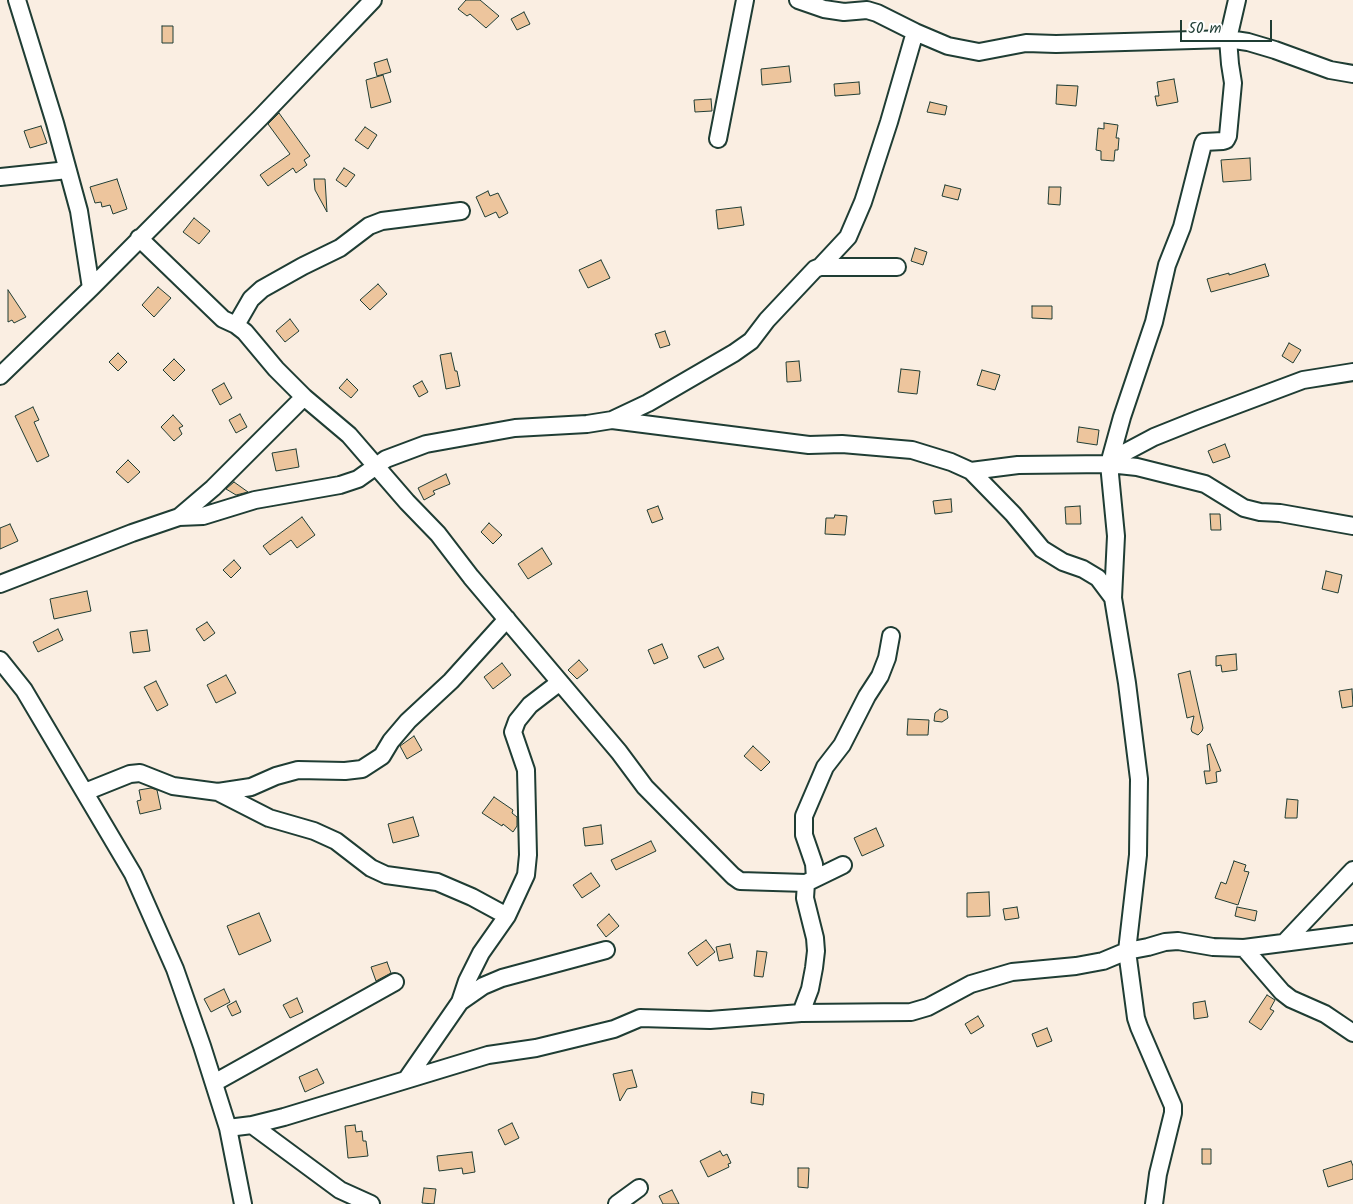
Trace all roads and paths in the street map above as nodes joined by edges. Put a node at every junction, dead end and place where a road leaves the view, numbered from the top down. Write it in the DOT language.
graph roads {
  1 [pos="17,0"];
  2 [pos="373,0"];
  3 [pos="745,0"];
  4 [pos="798,0"];
  5 [pos="1237,0"];
  6 [pos="915,32"];
  7 [pos="1228,39"];
  8 [pos="1353,74"];
  9 [pos="718,139"];
  10 [pos="68,170"];
  11 [pos="0,177"];
  12 [pos="461,211"];
  13 [pos="139,238"];
  14 [pos="897,266"];
  15 [pos="820,267"];
  16 [pos="91,288"];
  17 [pos="236,325"];
  18 [pos="1353,372"];
  19 [pos="0,376"];
  20 [pos="304,397"];
  21 [pos="612,420"];
  22 [pos="1109,464"];
  23 [pos="375,466"];
  24 [pos="971,471"];
  25 [pos="179,517"];
  26 [pos="1353,526"];
  27 [pos="0,584"];
  28 [pos="1113,598"];
  29 [pos="507,619"];
  30 [pos="891,636"];
  31 [pos="0,660"];
  32 [pos="560,682"];
  33 [pos="85,792"];
  34 [pos="218,792"];
  35 [pos="843,865"];
  36 [pos="1353,870"];
  37 [pos="810,880"];
  38 [pos="508,916"];
  39 [pos="1353,934"];
  40 [pos="1284,943"];
  41 [pos="1244,948"];
  42 [pos="606,950"];
  43 [pos="1127,951"];
  44 [pos="395,982"];
  45 [pos="460,1002"];
  46 [pos="801,1013"];
  47 [pos="1353,1033"];
  48 [pos="406,1080"];
  49 [pos="214,1084"];
  50 [pos="252,1124"];
  51 [pos="228,1128"];
  52 [pos="639,1188"];
  53 [pos="243,1204"];
  54 [pos="371,1204"];
  55 [pos="617,1204"];
  56 [pos="1154,1204"];
  1 -- 10 [label="street"];
  2 -- 13 [label="street"];
  3 -- 9 [label="street"];
  4 -- 6 [label="street"];
  5 -- 7 [label="street"];
  6 -- 7 [label="street"];
  6 -- 15 [label="street"];
  7 -- 8 [label="street"];
  7 -- 22 [label="street"];
  10 -- 11 [label="street"];
  10 -- 16 [label="street"];
  12 -- 17 [label="street"];
  13 -- 16 [label="street"];
  13 -- 17 [label="street"];
  14 -- 15 [label="street"];
  15 -- 21 [label="street"];
  16 -- 19 [label="street"];
  17 -- 20 [label="street"];
  18 -- 22 [label="street"];
  20 -- 23 [label="street"];
  20 -- 25 [label="street"];
  21 -- 23 [label="street"];
  21 -- 24 [label="street"];
  22 -- 24 [label="street"];
  22 -- 26 [label="street"];
  22 -- 28 [label="street"];
  23 -- 25 [label="street"];
  23 -- 29 [label="street"];
  24 -- 28 [label="street"];
  25 -- 27 [label="street"];
  28 -- 43 [label="street"];
  29 -- 32 [label="street"];
  29 -- 34 [label="street"];
  30 -- 37 [label="street"];
  31 -- 33 [label="street"];
  32 -- 37 [label="street"];
  32 -- 38 [label="street"];
  33 -- 34 [label="street"];
  33 -- 49 [label="street"];
  34 -- 38 [label="street"];
  35 -- 37 [label="street"];
  36 -- 40 [label="street"];
  37 -- 46 [label="street"];
  38 -- 45 [label="street"];
  39 -- 40 [label="street"];
  40 -- 41 [label="street"];
  41 -- 43 [label="street"];
  41 -- 47 [label="street"];
  42 -- 45 [label="street"];
  43 -- 46 [label="street"];
  43 -- 56 [label="street"];
  44 -- 49 [label="street"];
  45 -- 48 [label="street"];
  46 -- 48 [label="street"];
  48 -- 50 [label="street"];
  49 -- 51 [label="street"];
  50 -- 51 [label="street"];
  50 -- 54 [label="street"];
  51 -- 53 [label="street"];
  52 -- 55 [label="street"];
}
